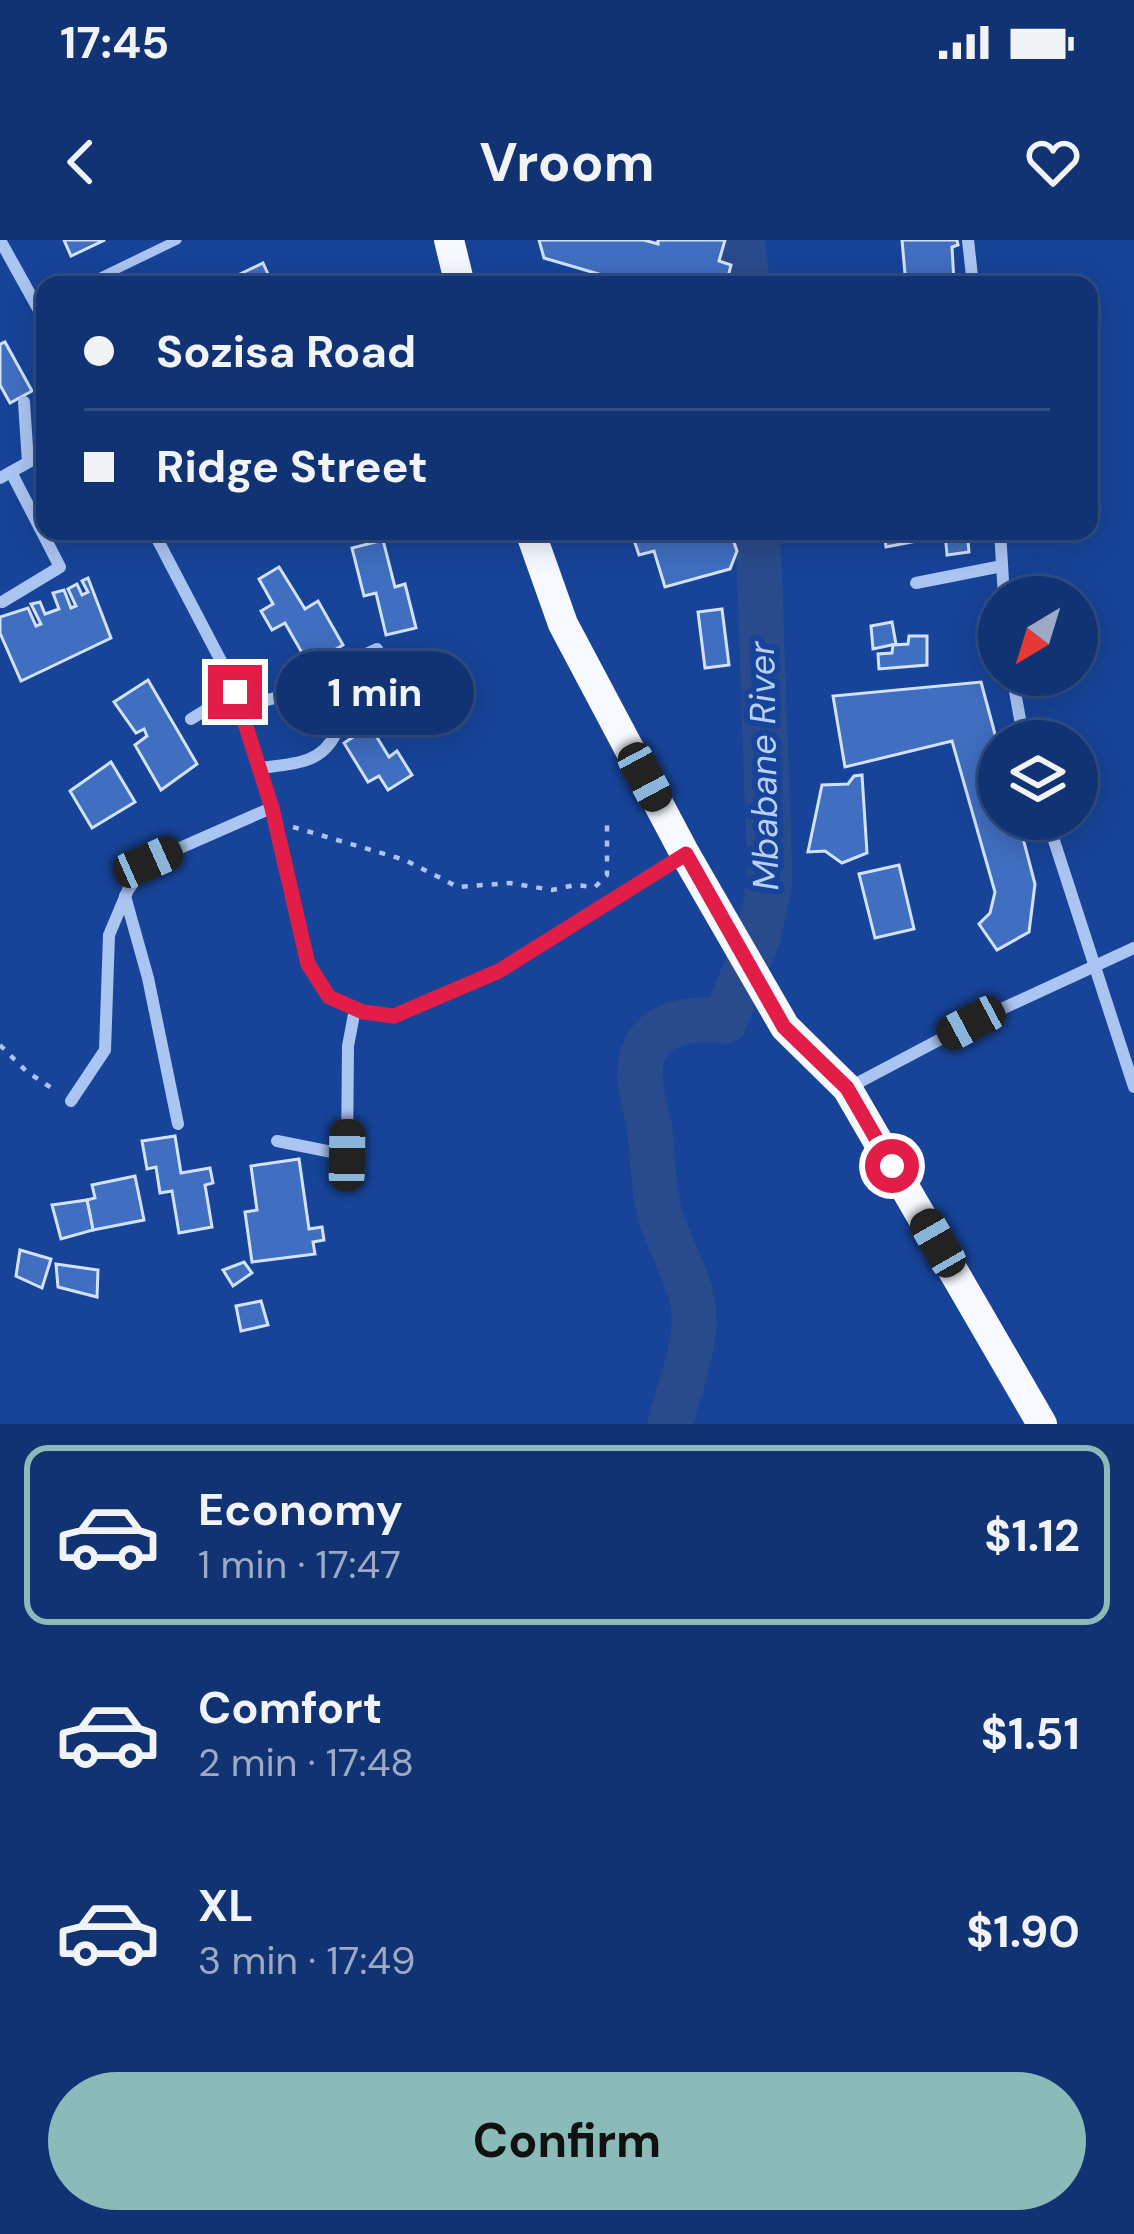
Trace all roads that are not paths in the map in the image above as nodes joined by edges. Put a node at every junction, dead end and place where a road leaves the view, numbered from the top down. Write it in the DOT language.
graph roads {
  1 [pos="0,240"];
  2 [pos="177,240"];
  3 [pos="449,240"];
  4 [pos="968,240"];
  5 [pos="102,276"];
  6 [pos="458,276"];
  7 [pos="972,276"];
  8 [pos="36,297"];
  9 [pos="24,402"];
  10 [pos="36,458"];
  11 [pos="28,462"];
  12 [pos="6,475"];
  13 [pos="36,526"];
  14 [pos="44,540"];
  15 [pos="158,540"];
  16 [pos="533,540"];
  17 [pos="1001,540"];
  18 [pos="1002,566"];
  19 [pos="1003,576"];
  20 [pos="916,583"];
  21 [pos="2,602"];
  22 [pos="377,649"];
  23 [pos="237,699"];
  24 [pos="191,718"];
  25 [pos="335,733"];
  26 [pos="259,767"];
  27 [pos="273,815"];
  28 [pos="1054,840"];
  29 [pos="686,854"];
  30 [pos="125,896"];
  31 [pos="1134,948"];
  32 [pos="1095,964"];
  33 [pos="356,1009"];
  34 [pos="1134,1087"];
  35 [pos="847,1088"];
  36 [pos="71,1101"];
  37 [pos="178,1124"];
  38 [pos="277,1141"];
  39 [pos="1042,1424"];
  1 -- 8 [label="street"];
  2 -- 5 [label="lane"];
  3 -- 6 [label="main road"];
  4 -- 7 [label="street"];
  9 -- 11 [label="street"];
  10 -- 11 [label="street"];
  11 -- 12 [label="street"];
  12 -- 13 [label="street"];
  14 -- 21 [label="street"];
  15 -- 23 [label="street"];
  16 -- 29 [label="main road"];
  17 -- 18 [label="street"];
  18 -- 19 [label="street"];
  18 -- 20 [label="street"];
  22 -- 23 [label="street"];
  23 -- 24 [label="street"];
  23 -- 26 [label="street"];
  25 -- 26 [label="street"];
  26 -- 27 [label="street"];
  27 -- 30 [label="street"];
  27 -- 33 [label="street"];
  28 -- 32 [label="street"];
  29 -- 33 [label="street"];
  29 -- 35 [label="main road"];
  30 -- 36 [label="street"];
  30 -- 37 [label="street"];
  31 -- 32 [label="street"];
  32 -- 34 [label="street"];
  32 -- 35 [label="street"];
  33 -- 38 [label="street"];
  35 -- 39 [label="main road"];
}
